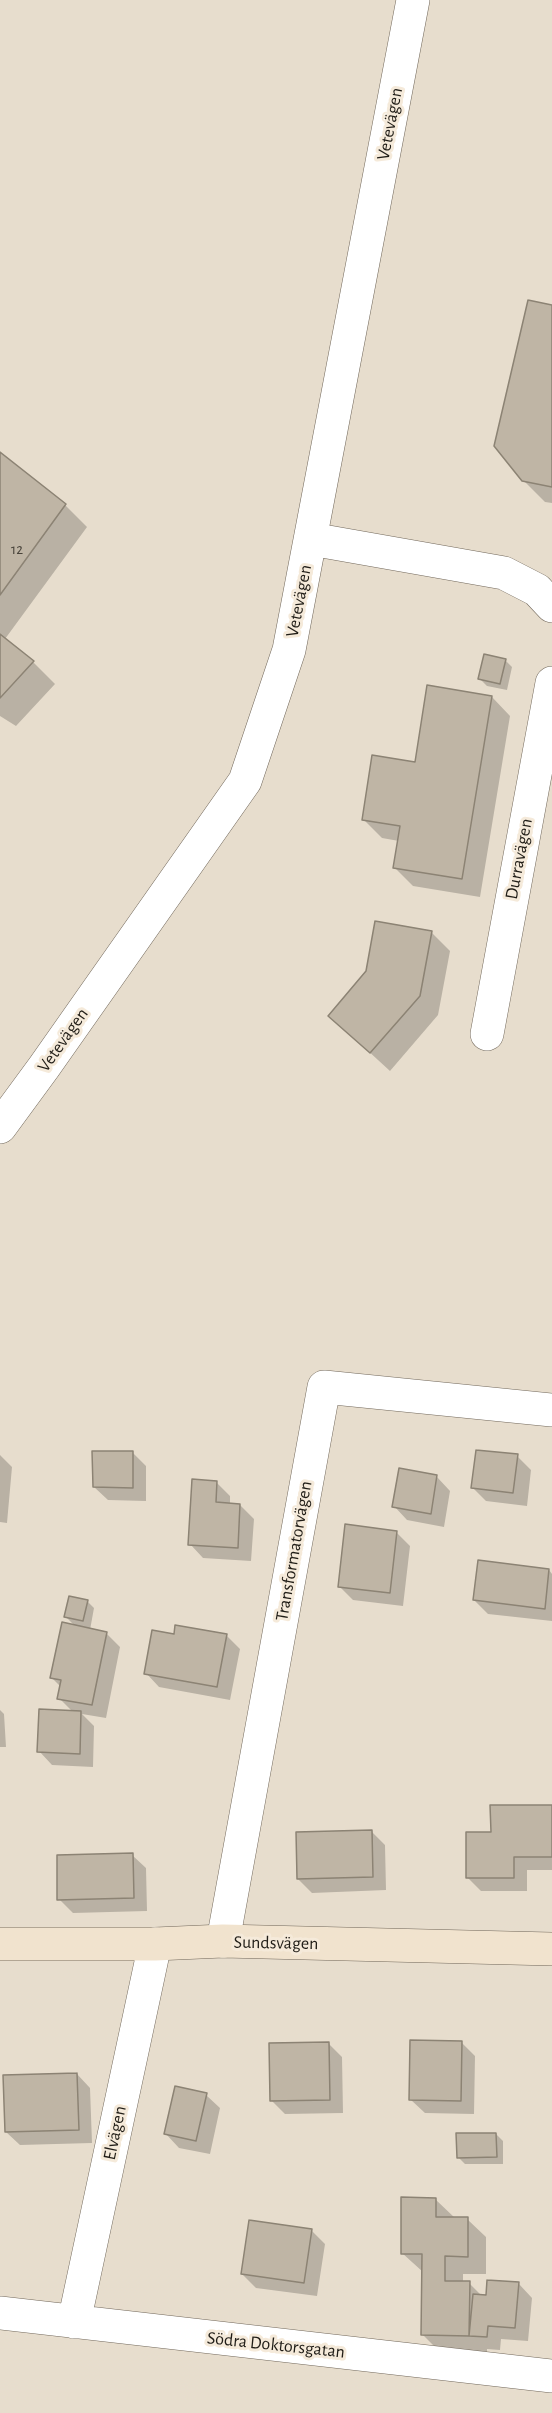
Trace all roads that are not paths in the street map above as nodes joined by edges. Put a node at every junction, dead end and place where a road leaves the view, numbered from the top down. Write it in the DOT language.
graph roads {
  1 [pos="413,0"];
  2 [pos="311,538"];
  3 [pos="552,606"];
  4 [pos="552,683"];
  5 [pos="487,1034"];
  6 [pos="0,1127"];
  7 [pos="552,1410"];
  8 [pos="223,1941"];
  9 [pos="0,1944"];
  10 [pos="155,1944"];
  11 [pos="552,1949"];
  12 [pos="0,2313"];
  13 [pos="74,2322"];
  14 [pos="552,2376"];
  1 -- 2 [label="street, Vetevägen"];
  2 -- 3 [label="street"];
  2 -- 6 [label="street, Vetevägen"];
  4 -- 5 [label="street, Durravägen"];
  7 -- 8 [label="street, Transformatorvägen"];
  8 -- 10 [label="street, Sundsvägen"];
  8 -- 11 [label="street, Sundsvägen"];
  9 -- 10 [label="street, Sundsvägen"];
  10 -- 13 [label="street, Elvägen"];
  12 -- 13 [label="street, Södra Doktorsgatan"];
  13 -- 14 [label="street, Södra Doktorsgatan"];
}
